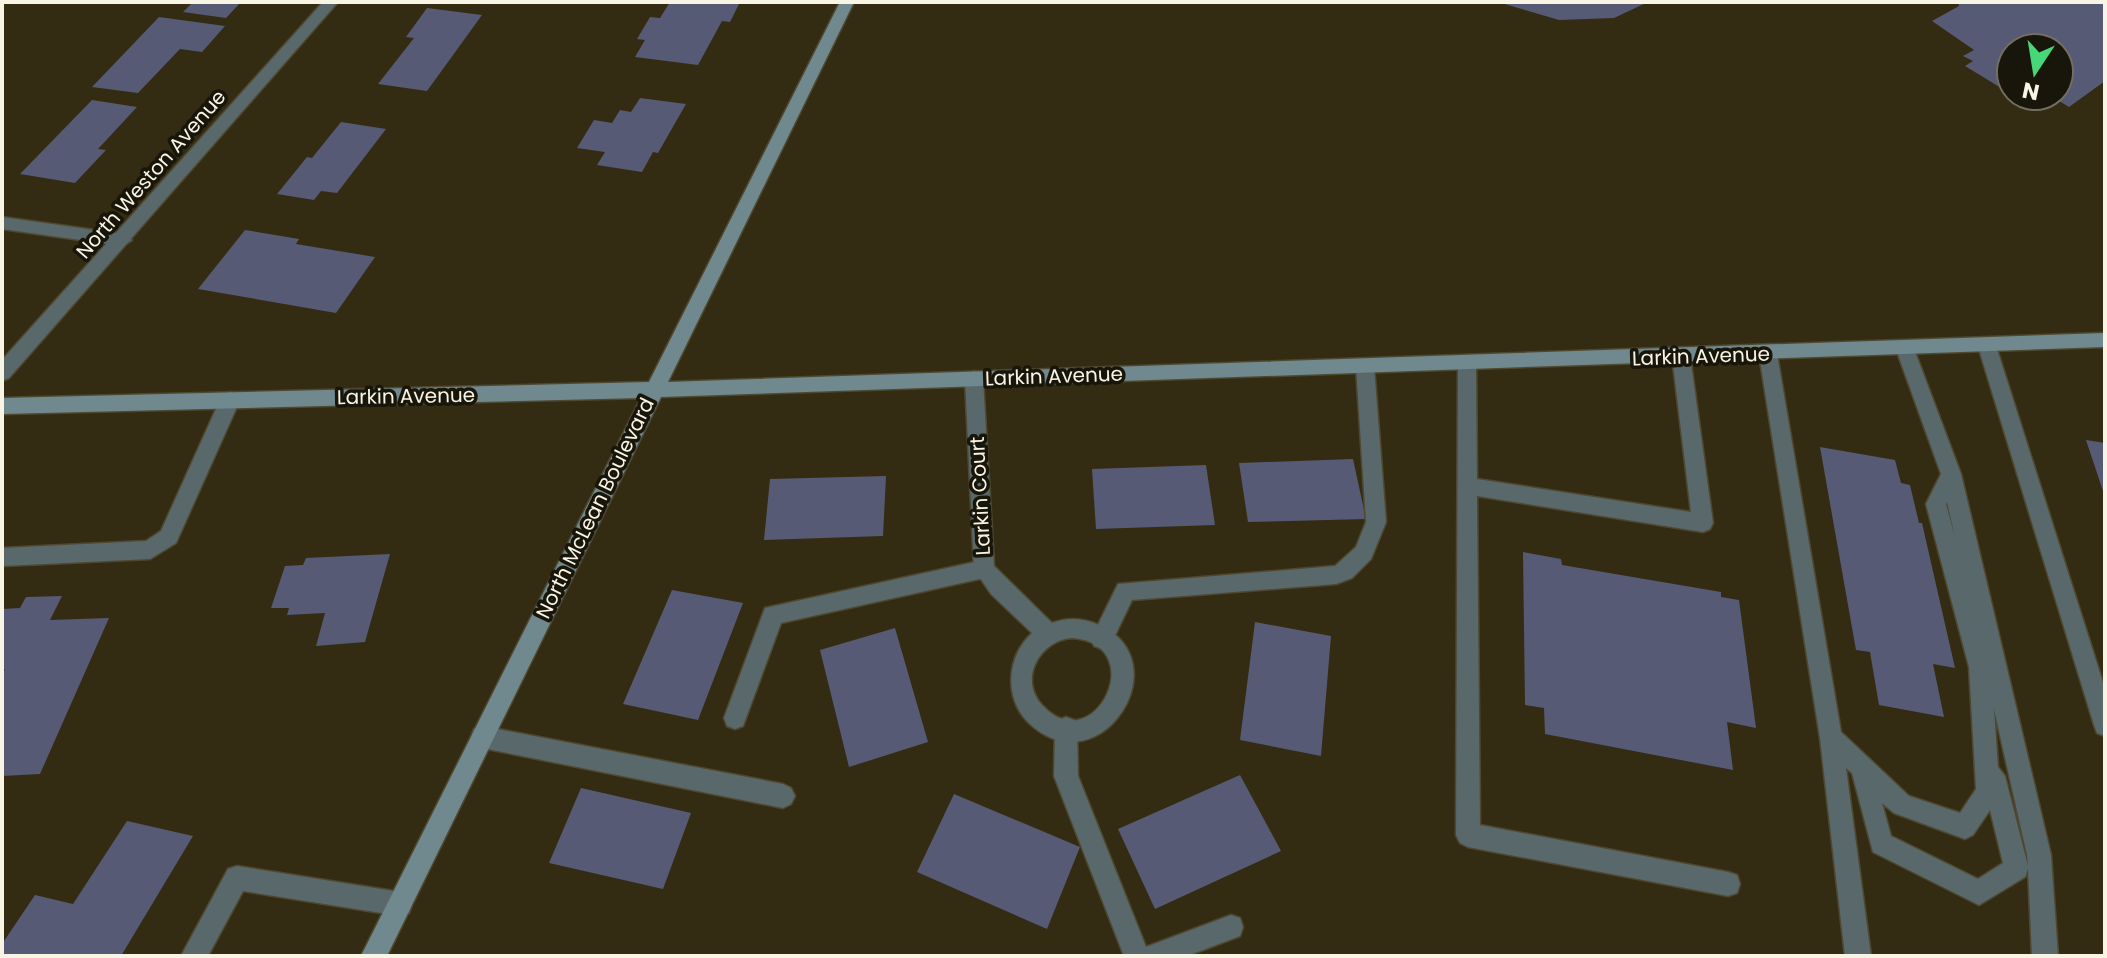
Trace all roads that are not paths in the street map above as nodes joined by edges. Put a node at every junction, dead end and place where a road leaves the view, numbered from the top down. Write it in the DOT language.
graph roads {
  1 [pos="331,2"];
  2 [pos="847,2"];
  3 [pos="2,223"];
  4 [pos="123,240"];
  5 [pos="2105,340"];
  6 [pos="1987,346"];
  7 [pos="1905,349"];
  8 [pos="1768,354"];
  9 [pos="1681,356"];
  10 [pos="1467,363"];
  11 [pos="1365,366"];
  12 [pos="2,373"];
  13 [pos="974,379"];
  14 [pos="654,390"];
  15 [pos="230,400"];
  16 [pos="2,406"];
  17 [pos="1951,474"];
  18 [pos="1467,486"];
  19 [pos="2,557"];
  20 [pos="984,569"];
  21 [pos="1049,634"];
  22 [pos="1102,639"];
  23 [pos="735,718"];
  24 [pos="2105,725"];
  25 [pos="1066,728"];
  26 [pos="482,737"];
  27 [pos="1831,738"];
  28 [pos="1985,745"];
  29 [pos="1862,768"];
  30 [pos="783,796"];
  31 [pos="1728,884"];
  32 [pos="400,904"];
  33 [pos="1231,927"];
  34 [pos="194,956"];
  35 [pos="374,956"];
  36 [pos="1137,956"];
  37 [pos="1154,956"];
  38 [pos="1858,956"];
  39 [pos="2045,956"];
  1 -- 4 [label="street, North Weston Avenue"];
  2 -- 14 [label="main road, North McLean Boulevard"];
  3 -- 4 [label="street"];
  4 -- 12 [label="street, North Weston Avenue"];
  5 -- 6 [label="main road, Larkin Avenue"];
  6 -- 7 [label="main road, Larkin Avenue"];
  6 -- 24 [label="street"];
  7 -- 8 [label="main road, Larkin Avenue"];
  7 -- 17 [label="street"];
  8 -- 9 [label="main road, Larkin Avenue"];
  8 -- 27 [label="street"];
  9 -- 10 [label="main road, Larkin Avenue"];
  9 -- 18 [label="street"];
  10 -- 11 [label="main road, Larkin Avenue"];
  10 -- 18 [label="street"];
  11 -- 13 [label="main road, Larkin Avenue"];
  11 -- 22 [label="street"];
  13 -- 14 [label="main road, Larkin Avenue"];
  13 -- 20 [label="street, Larkin Court"];
  14 -- 15 [label="main road, Larkin Avenue"];
  14 -- 26 [label="main road, North McLean Boulevard"];
  15 -- 16 [label="main road, Larkin Avenue"];
  15 -- 19 [label="street"];
  17 -- 28 [label="street"];
  17 -- 39 [label="street"];
  18 -- 31 [label="street"];
  20 -- 21 [label="street, Larkin Court"];
  20 -- 23 [label="street"];
  21 -- 22 [label="street"];
  21 -- 25 [label="street"];
  22 -- 25 [label="street"];
  25 -- 36 [label="street"];
  26 -- 30 [label="street"];
  26 -- 32 [label="main road, North McLean Boulevard"];
  27 -- 29 [label="street"];
  27 -- 38 [label="street"];
  28 -- 29 [label="street"];
  28 -- 29 [label="street"];
  32 -- 34 [label="street"];
  32 -- 35 [label="main road, North McLean Boulevard"];
  33 -- 37 [label="street"];
}
